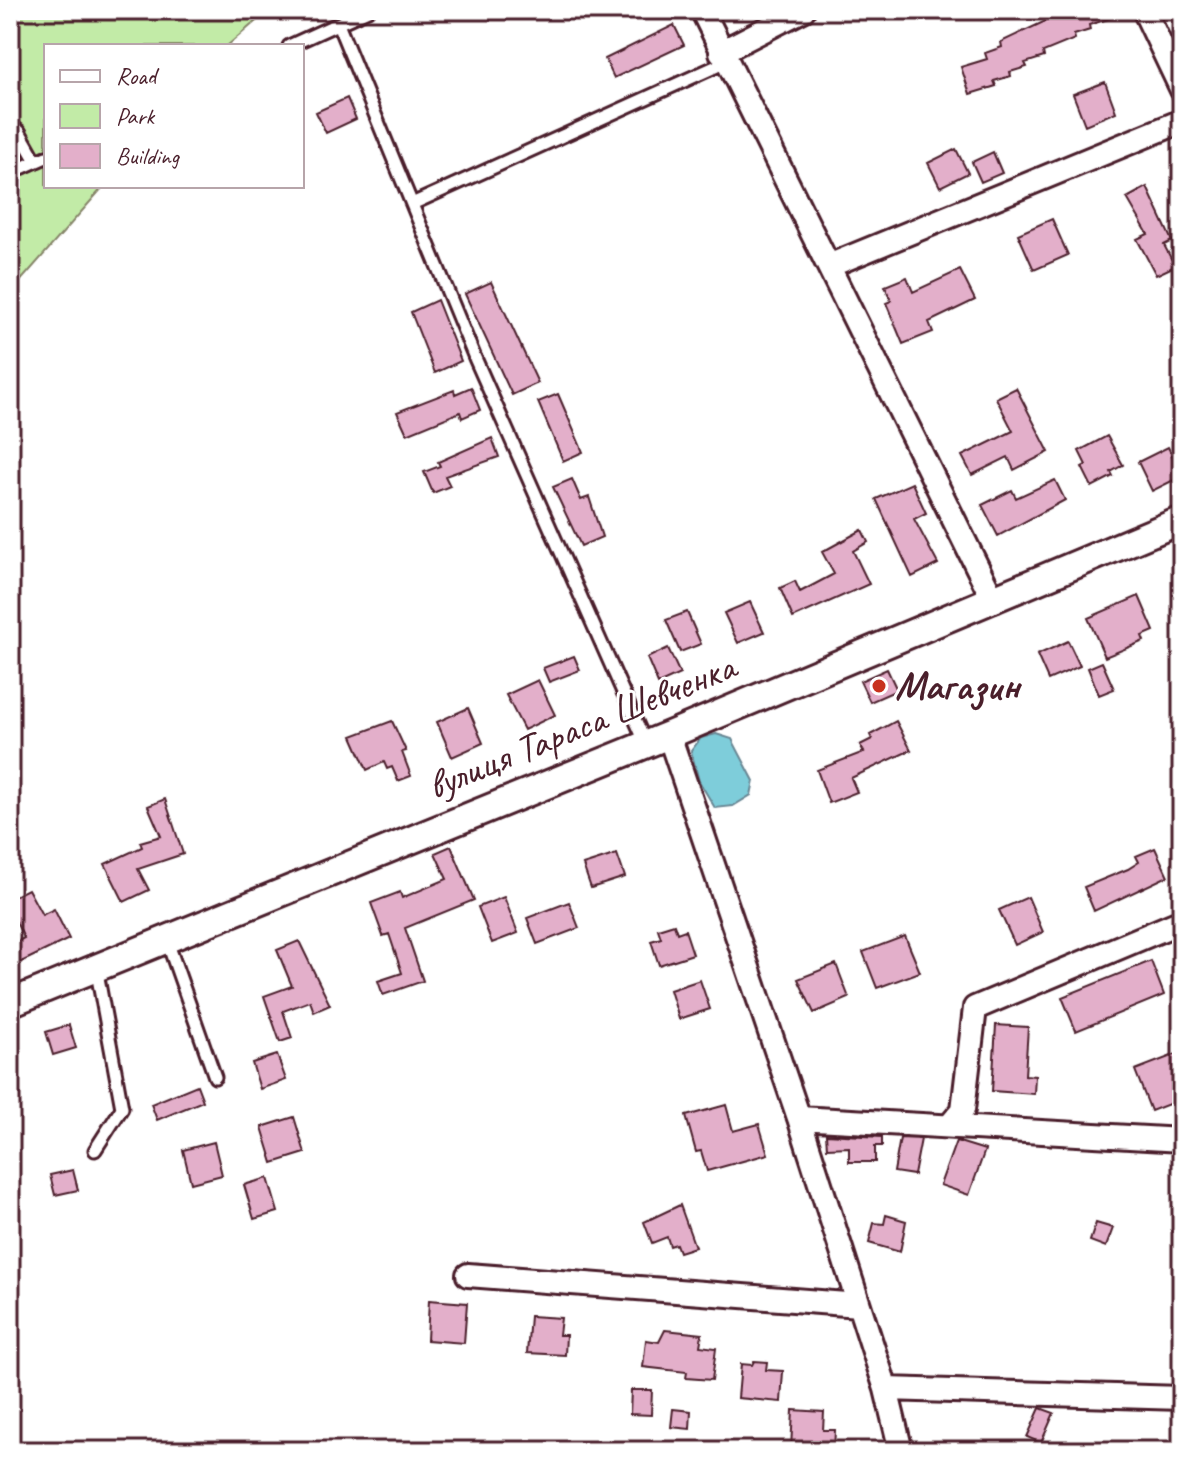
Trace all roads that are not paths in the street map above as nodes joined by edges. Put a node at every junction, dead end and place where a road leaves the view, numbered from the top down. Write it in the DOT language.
graph roads {
  1 [pos="368,10"];
  2 [pos="702,10"];
  3 [pos="803,10"];
  4 [pos="1144,10"];
  5 [pos="338,24"];
  6 [pos="293,44"];
  7 [pos="724,57"];
  8 [pos="1182,90"];
  9 [pos="1182,121"];
  10 [pos="10,125"];
  11 [pos="41,159"];
  12 [pos="10,173"];
  13 [pos="412,204"];
  14 [pos="831,265"];
  15 [pos="1182,520"];
  16 [pos="994,601"];
  17 [pos="658,740"];
  18 [pos="1182,921"];
  19 [pos="167,941"];
  20 [pos="96,966"];
  21 [pos="11,1001"];
  22 [pos="215,1077"];
  23 [pos="799,1118"];
  24 [pos="951,1124"];
  25 [pos="1182,1140"];
  26 [pos="95,1150"];
  27 [pos="468,1275"];
  28 [pos="859,1305"];
  29 [pos="886,1389"];
  30 [pos="1182,1398"];
  31 [pos="901,1451"];
  1 -- 5 [label="lane"];
  2 -- 7 [label="street"];
  3 -- 7 [label="street"];
  4 -- 8 [label="street"];
  5 -- 6 [label="lane"];
  5 -- 13 [label="lane"];
  7 -- 13 [label="lane"];
  7 -- 14 [label="street"];
  9 -- 14 [label="street"];
  10 -- 11 [label="lane"];
  11 -- 12 [label="lane"];
  13 -- 17 [label="lane"];
  14 -- 16 [label="street"];
  15 -- 16 [label="street, вулиця Тараса Шевченка"];
  16 -- 17 [label="street, вулиця Тараса Шевченка"];
  17 -- 19 [label="street, вулиця Тараса Шевченка"];
  17 -- 23 [label="street"];
  18 -- 24 [label="street"];
  19 -- 20 [label="street, вулиця Тараса Шевченка"];
  19 -- 22 [label="lane"];
  20 -- 21 [label="street, вулиця Тараса Шевченка"];
  20 -- 26 [label="lane"];
  23 -- 24 [label="street"];
  23 -- 28 [label="street"];
  24 -- 25 [label="street"];
  27 -- 28 [label="street"];
  28 -- 29 [label="street"];
  29 -- 30 [label="street"];
  29 -- 31 [label="street"];
}
